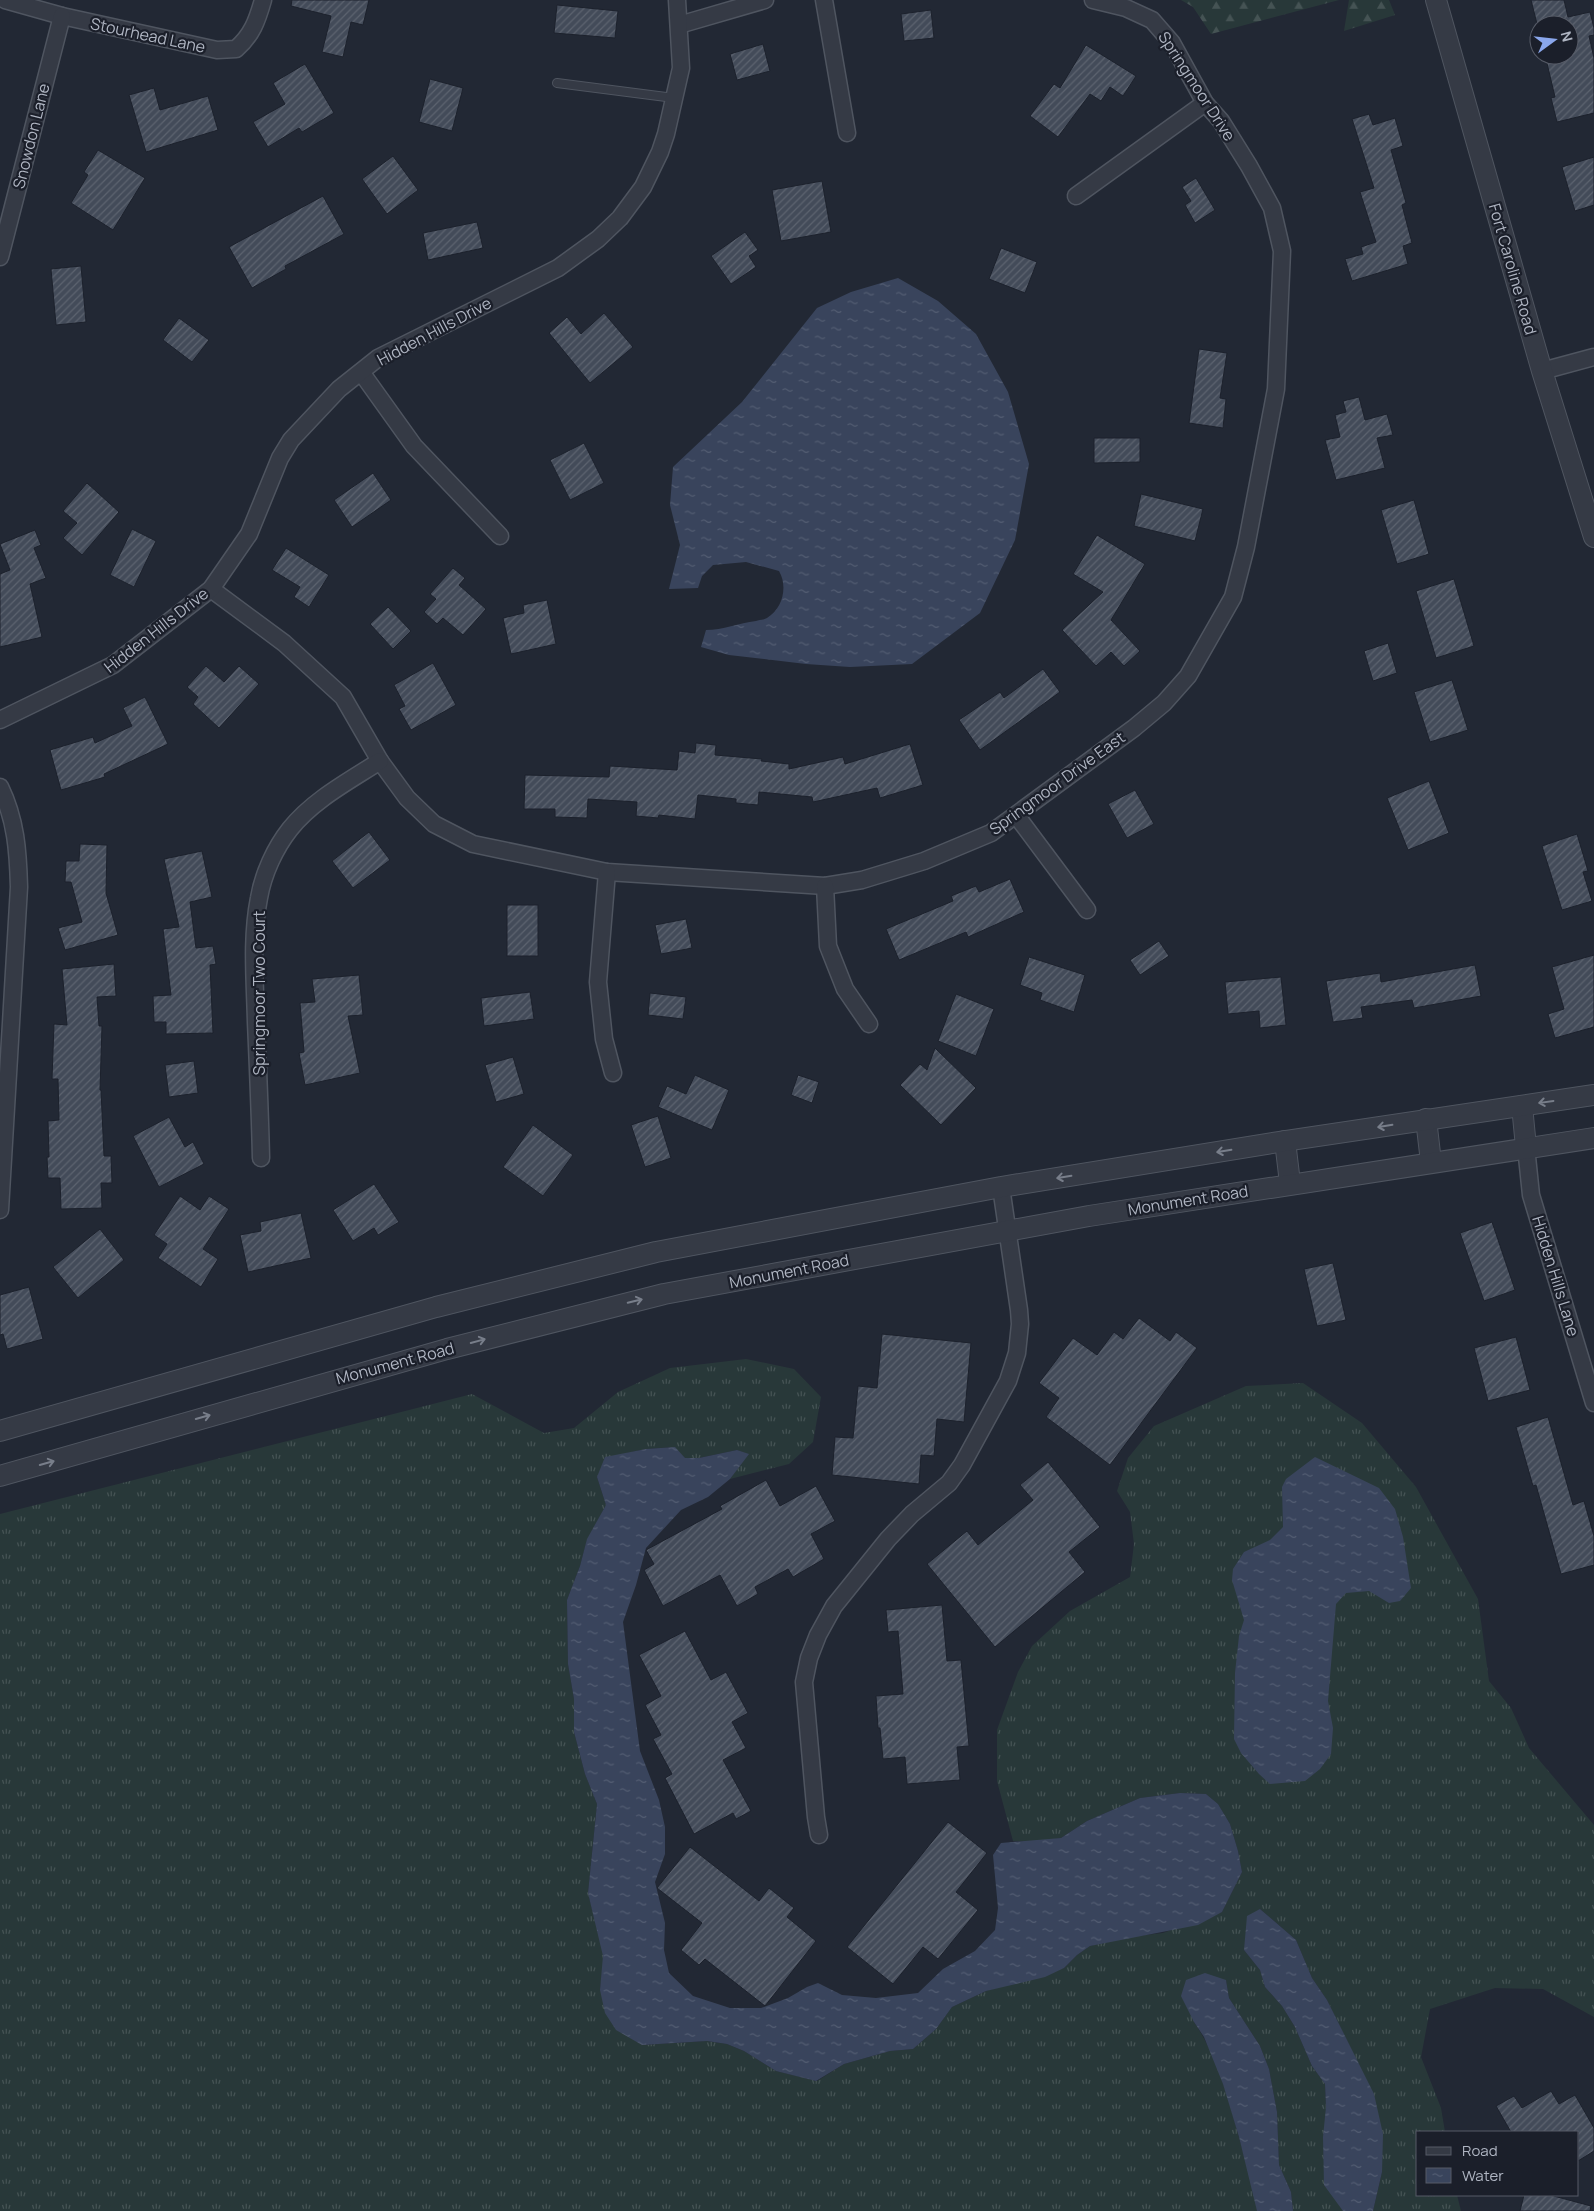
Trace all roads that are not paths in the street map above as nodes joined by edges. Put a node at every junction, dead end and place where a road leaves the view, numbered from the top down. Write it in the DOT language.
graph roads {
  1 [pos="5,0"];
  2 [pos="263,0"];
  3 [pos="677,0"];
  4 [pos="765,0"];
  5 [pos="824,0"];
  6 [pos="1093,0"];
  7 [pos="1436,0"];
  8 [pos="62,16"];
  9 [pos="679,25"];
  10 [pos="557,83"];
  11 [pos="674,98"];
  12 [pos="1205,103"];
  13 [pos="847,132"];
  14 [pos="1076,196"];
  15 [pos="1272,208"];
  16 [pos="0,257"];
  17 [pos="1594,357"];
  18 [pos="1542,371"];
  19 [pos="361,372"];
  20 [pos="500,536"];
  21 [pos="1594,537"];
  22 [pos="211,589"];
  23 [pos="0,720"];
  24 [pos="380,761"];
  25 [pos="0,787"];
  26 [pos="1016,815"];
  27 [pos="607,872"];
  28 [pos="825,886"];
  29 [pos="1088,910"];
  30 [pos="869,1024"];
  31 [pos="613,1073"];
  32 [pos="1594,1095"];
  33 [pos="1522,1106"];
  34 [pos="1426,1119"];
  35 [pos="1594,1138"];
  36 [pos="1285,1140"];
  37 [pos="1526,1147"];
  38 [pos="262,1158"];
  39 [pos="1431,1162"];
  40 [pos="1290,1183"];
  41 [pos="1001,1187"];
  42 [pos="0,1210"];
  43 [pos="1008,1230"];
  44 [pos="1594,1403"];
  45 [pos="0,1431"];
  46 [pos="0,1476"];
  47 [pos="820,1835"];
  1 -- 8 [label="street, Stourhead Lane"];
  2 -- 8 [label="street, Stourhead Lane"];
  3 -- 9 [label="street, Hidden Hills Drive"];
  4 -- 9 [label="street"];
  5 -- 13 [label="street"];
  6 -- 12 [label="street, Springmoor Drive"];
  7 -- 18 [label="street, Fort Caroline Road"];
  8 -- 16 [label="street, Snowdon Lane"];
  9 -- 11 [label="street, Hidden Hills Drive"];
  10 -- 11 [label="lane"];
  11 -- 19 [label="street, Hidden Hills Drive"];
  12 -- 14 [label="street"];
  12 -- 15 [label="street, Springmoor Drive"];
  15 -- 26 [label="street, Springmoor Drive East"];
  17 -- 18 [label="street"];
  18 -- 21 [label="street, Fort Caroline Road"];
  19 -- 20 [label="street"];
  19 -- 22 [label="street, Hidden Hills Drive"];
  22 -- 23 [label="street, Hidden Hills Drive"];
  22 -- 24 [label="street, Springmoor Drive East"];
  24 -- 27 [label="street, Springmoor Drive East"];
  24 -- 38 [label="street, Springmoor Two Court"];
  25 -- 42 [label="street"];
  26 -- 28 [label="street, Springmoor Drive East"];
  26 -- 29 [label="street"];
  27 -- 28 [label="street, Springmoor Drive East"];
  27 -- 31 [label="street"];
  28 -- 30 [label="street"];
  32 -- 33 [label="street, one-way"];
  33 -- 34 [label="street"];
  33 -- 37 [label="street"];
  34 -- 36 [label="street, one-way"];
  34 -- 39 [label="street"];
  35 -- 37 [label="street, Monument Road"];
  36 -- 40 [label="street"];
  36 -- 41 [label="street, one-way"];
  37 -- 39 [label="street, Monument Road"];
  37 -- 44 [label="street, Hidden Hills Lane"];
  39 -- 40 [label="street, Monument Road"];
  40 -- 43 [label="street, Monument Road"];
  41 -- 43 [label="street"];
  41 -- 45 [label="street"];
  46 -- 43 [label="street, Monument Road, one-way"];
  43 -- 47 [label="street"];
}
